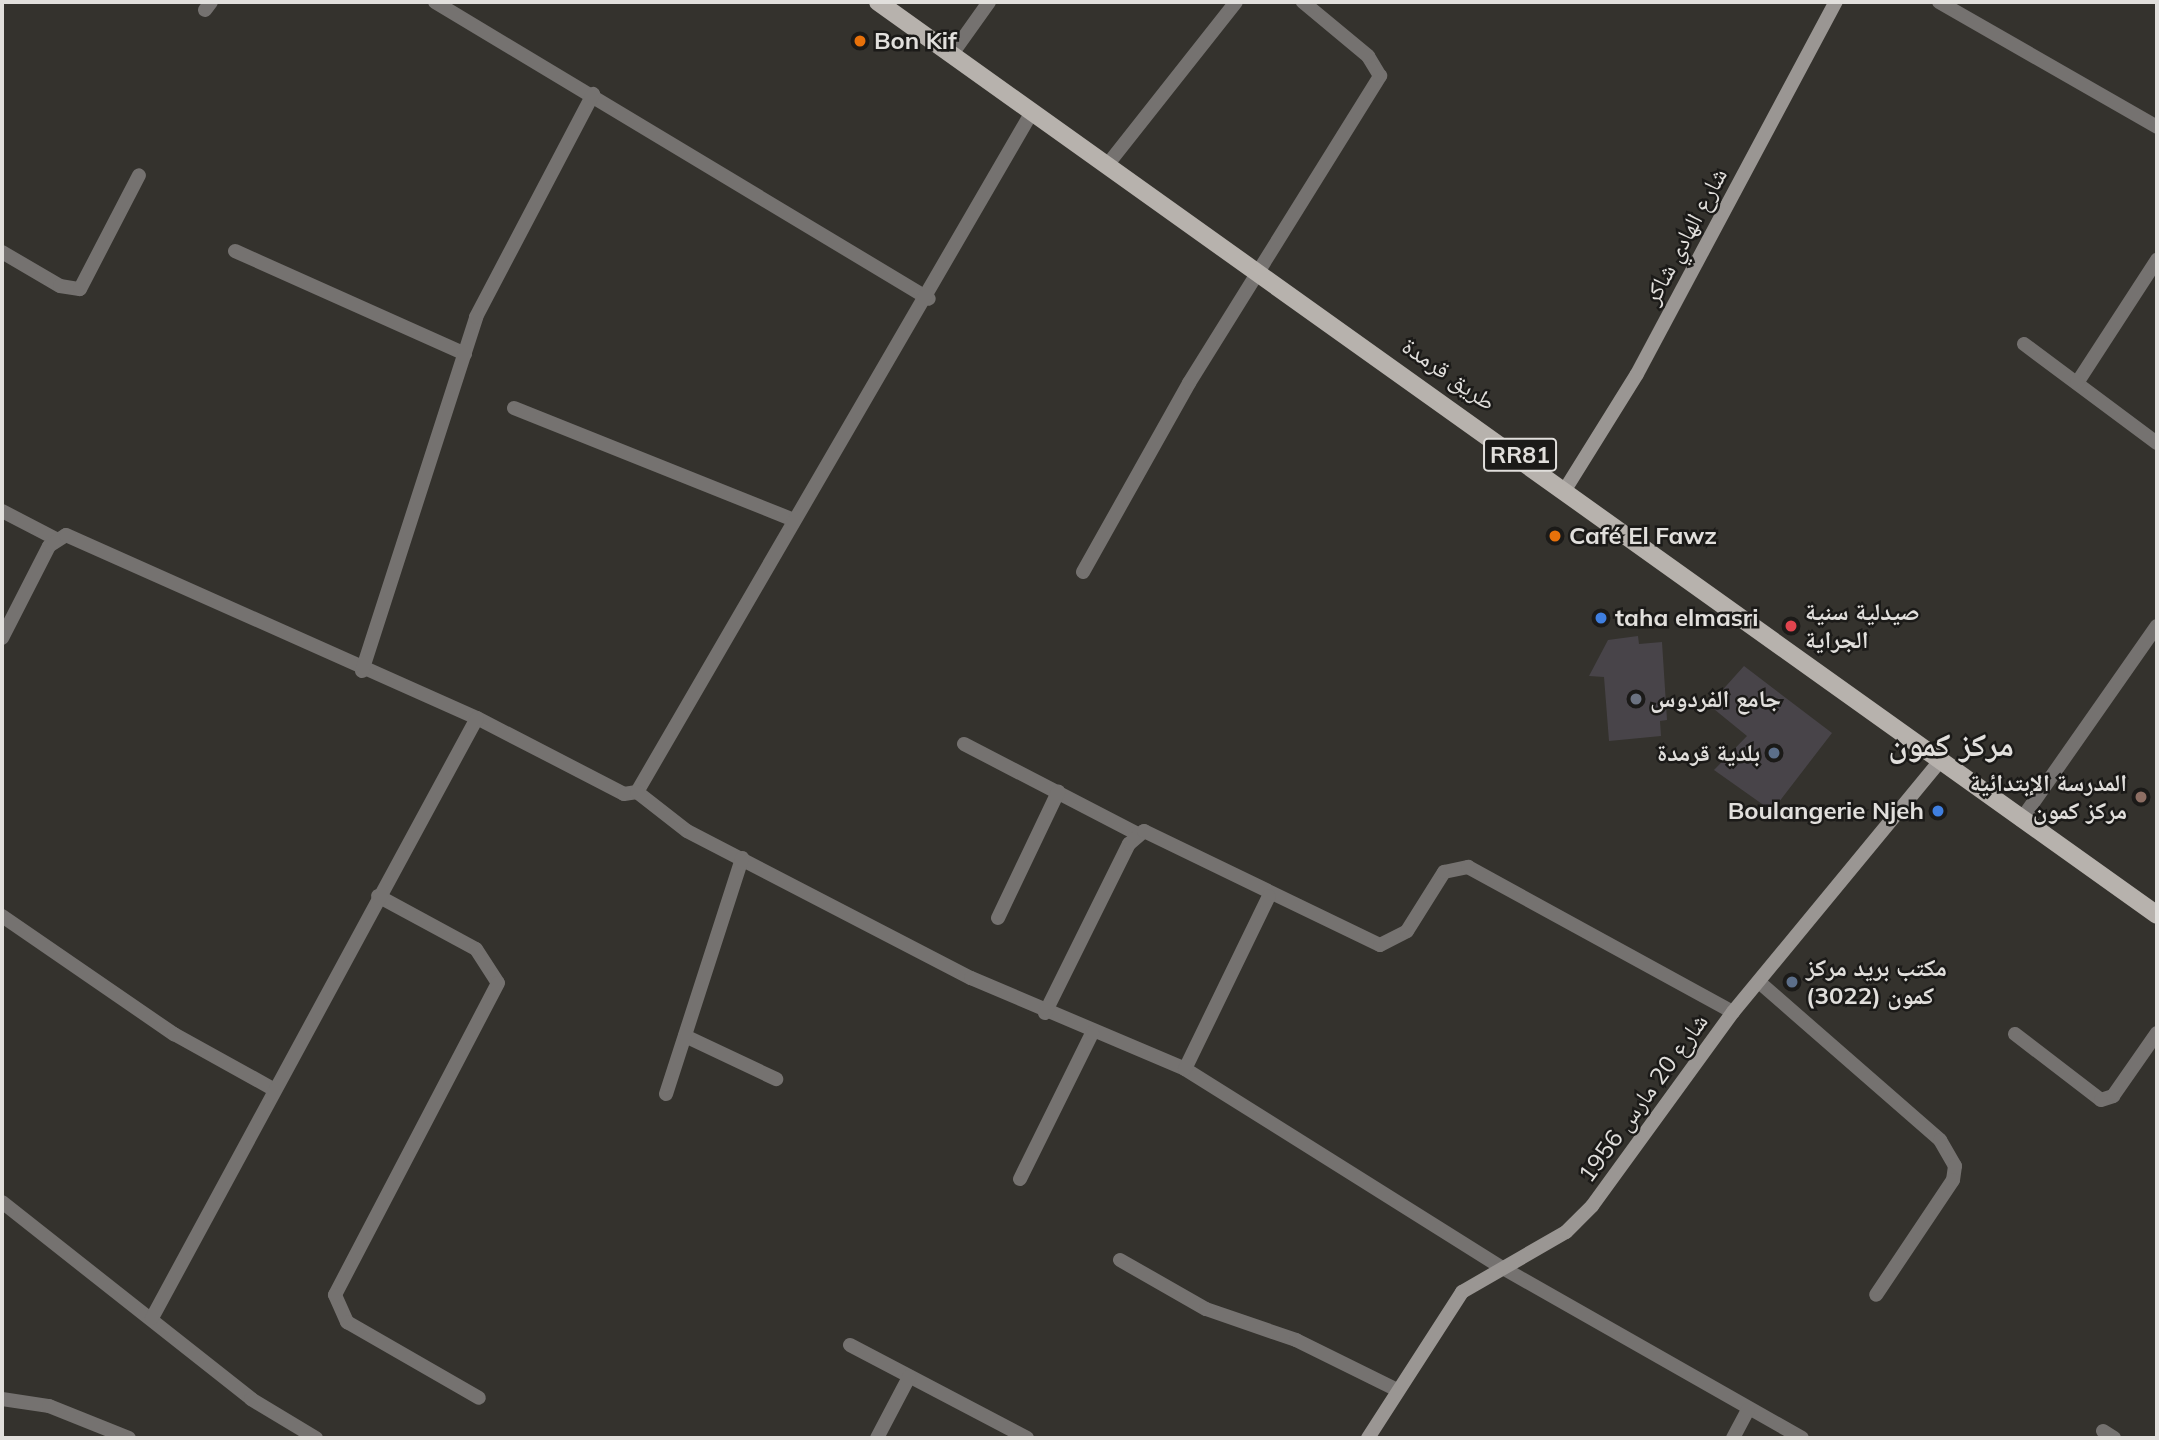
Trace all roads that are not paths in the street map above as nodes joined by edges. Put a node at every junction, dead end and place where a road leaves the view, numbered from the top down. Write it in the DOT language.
graph roads {
  1 [pos="435,2"];
  2 [pos="878,2"];
  3 [pos="989,2"];
  4 [pos="1236,2"];
  5 [pos="1303,2"];
  6 [pos="1836,2"];
  7 [pos="1939,2"];
  8 [pos="952,54"];
  9 [pos="593,94"];
  10 [pos="1032,111"];
  11 [pos="2157,127"];
  12 [pos="1108,164"];
  13 [pos="139,175"];
  14 [pos="235,251"];
  15 [pos="2,252"];
  16 [pos="2157,260"];
  17 [pos="1262,271"];
  18 [pos="929,299"];
  19 [pos="2024,344"];
  20 [pos="465,354"];
  21 [pos="2077,383"];
  22 [pos="514,408"];
  23 [pos="2157,443"];
  24 [pos="1566,488"];
  25 [pos="2,511"];
  26 [pos="793,520"];
  27 [pos="54,538"];
  28 [pos="1083,572"];
  29 [pos="2157,626"];
  30 [pos="2,638"];
  31 [pos="362,671"];
  32 [pos="477,718"];
  33 [pos="964,744"];
  34 [pos="1941,760"];
  35 [pos="637,792"];
  36 [pos="1058,792"];
  37 [pos="2021,820"];
  38 [pos="1136,833"];
  39 [pos="742,858"];
  40 [pos="378,896"];
  41 [pos="1269,896"];
  42 [pos="2157,915"];
  43 [pos="2,916"];
  44 [pos="998,918"];
  45 [pos="1759,982"];
  46 [pos="1733,1012"];
  47 [pos="1045,1013"];
  48 [pos="1092,1033"];
  49 [pos="2157,1033"];
  50 [pos="2015,1034"];
  51 [pos="685,1036"];
  52 [pos="1185,1069"];
  53 [pos="776,1079"];
  54 [pos="275,1090"];
  55 [pos="666,1094"];
  56 [pos="1020,1180"];
  57 [pos="2,1202"];
  58 [pos="1120,1260"];
  59 [pos="1502,1267"];
  60 [pos="1876,1295"];
  61 [pos="152,1318"];
  62 [pos="850,1345"];
  63 [pos="909,1377"];
  64 [pos="1397,1390"];
  65 [pos="479,1398"];
  66 [pos="2,1399"];
  67 [pos="1748,1409"];
  68 [pos="129,1438"];
  69 [pos="316,1438"];
  70 [pos="877,1438"];
  71 [pos="1027,1438"];
  72 [pos="1368,1438"];
  73 [pos="1733,1438"];
  74 [pos="1802,1438"];
  1 -- 9 [label="street"];
  2 -- 8 [label="main road, طريق قرمدة / RR81"];
  3 -- 8 [label="street"];
  4 -- 12 [label="street"];
  5 -- 17 [label="street"];
  6 -- 24 [label="street, شارع الهادي شاكر"];
  7 -- 11 [label="street"];
  8 -- 10 [label="main road, طريق قرمدة / RR81"];
  9 -- 18 [label="street"];
  9 -- 20 [label="street"];
  10 -- 12 [label="main road, طريق قرمدة / RR81"];
  10 -- 18 [label="street"];
  12 -- 17 [label="main road, طريق قرمدة / RR81"];
  13 -- 15 [label="street"];
  14 -- 20 [label="street"];
  16 -- 21 [label="street"];
  17 -- 24 [label="main road, طريق قرمدة / RR81"];
  17 -- 28 [label="street"];
  18 -- 26 [label="street"];
  19 -- 21 [label="street"];
  20 -- 31 [label="street"];
  21 -- 23 [label="street"];
  22 -- 26 [label="street"];
  24 -- 34 [label="main road, طريق قرمدة / RR81"];
  25 -- 27 [label="street"];
  26 -- 35 [label="street"];
  27 -- 30 [label="street"];
  27 -- 31 [label="street"];
  29 -- 37 [label="street"];
  31 -- 32 [label="street"];
  32 -- 35 [label="street"];
  32 -- 40 [label="street"];
  33 -- 36 [label="street"];
  34 -- 37 [label="main road, طريق قرمدة / RR81"];
  34 -- 45 [label="street, شارع 20 مارس 1956"];
  35 -- 39 [label="street"];
  36 -- 38 [label="street"];
  36 -- 44 [label="street"];
  37 -- 42 [label="main road, طريق قرمدة / RR81"];
  38 -- 41 [label="street"];
  38 -- 47 [label="street"];
  39 -- 47 [label="street"];
  39 -- 51 [label="street"];
  40 -- 54 [label="street"];
  40 -- 65 [label="street"];
  41 -- 46 [label="street"];
  41 -- 52 [label="street"];
  43 -- 54 [label="street"];
  45 -- 46 [label="street, شارع 20 مارس 1956"];
  45 -- 60 [label="street"];
  46 -- 59 [label="street, شارع 20 مارس 1956"];
  47 -- 48 [label="street"];
  48 -- 52 [label="street"];
  48 -- 56 [label="street"];
  49 -- 50 [label="street"];
  51 -- 53 [label="street"];
  51 -- 55 [label="street"];
  52 -- 59 [label="street"];
  54 -- 61 [label="street"];
  57 -- 61 [label="street"];
  58 -- 64 [label="street"];
  59 -- 64 [label="street, شارع 20 مارس 1956"];
  59 -- 67 [label="street"];
  61 -- 69 [label="street"];
  62 -- 63 [label="street"];
  63 -- 70 [label="street"];
  63 -- 71 [label="street"];
  64 -- 72 [label="street, شارع 20 مارس 1956"];
  66 -- 68 [label="street"];
  67 -- 73 [label="street"];
  67 -- 74 [label="street"];
}
